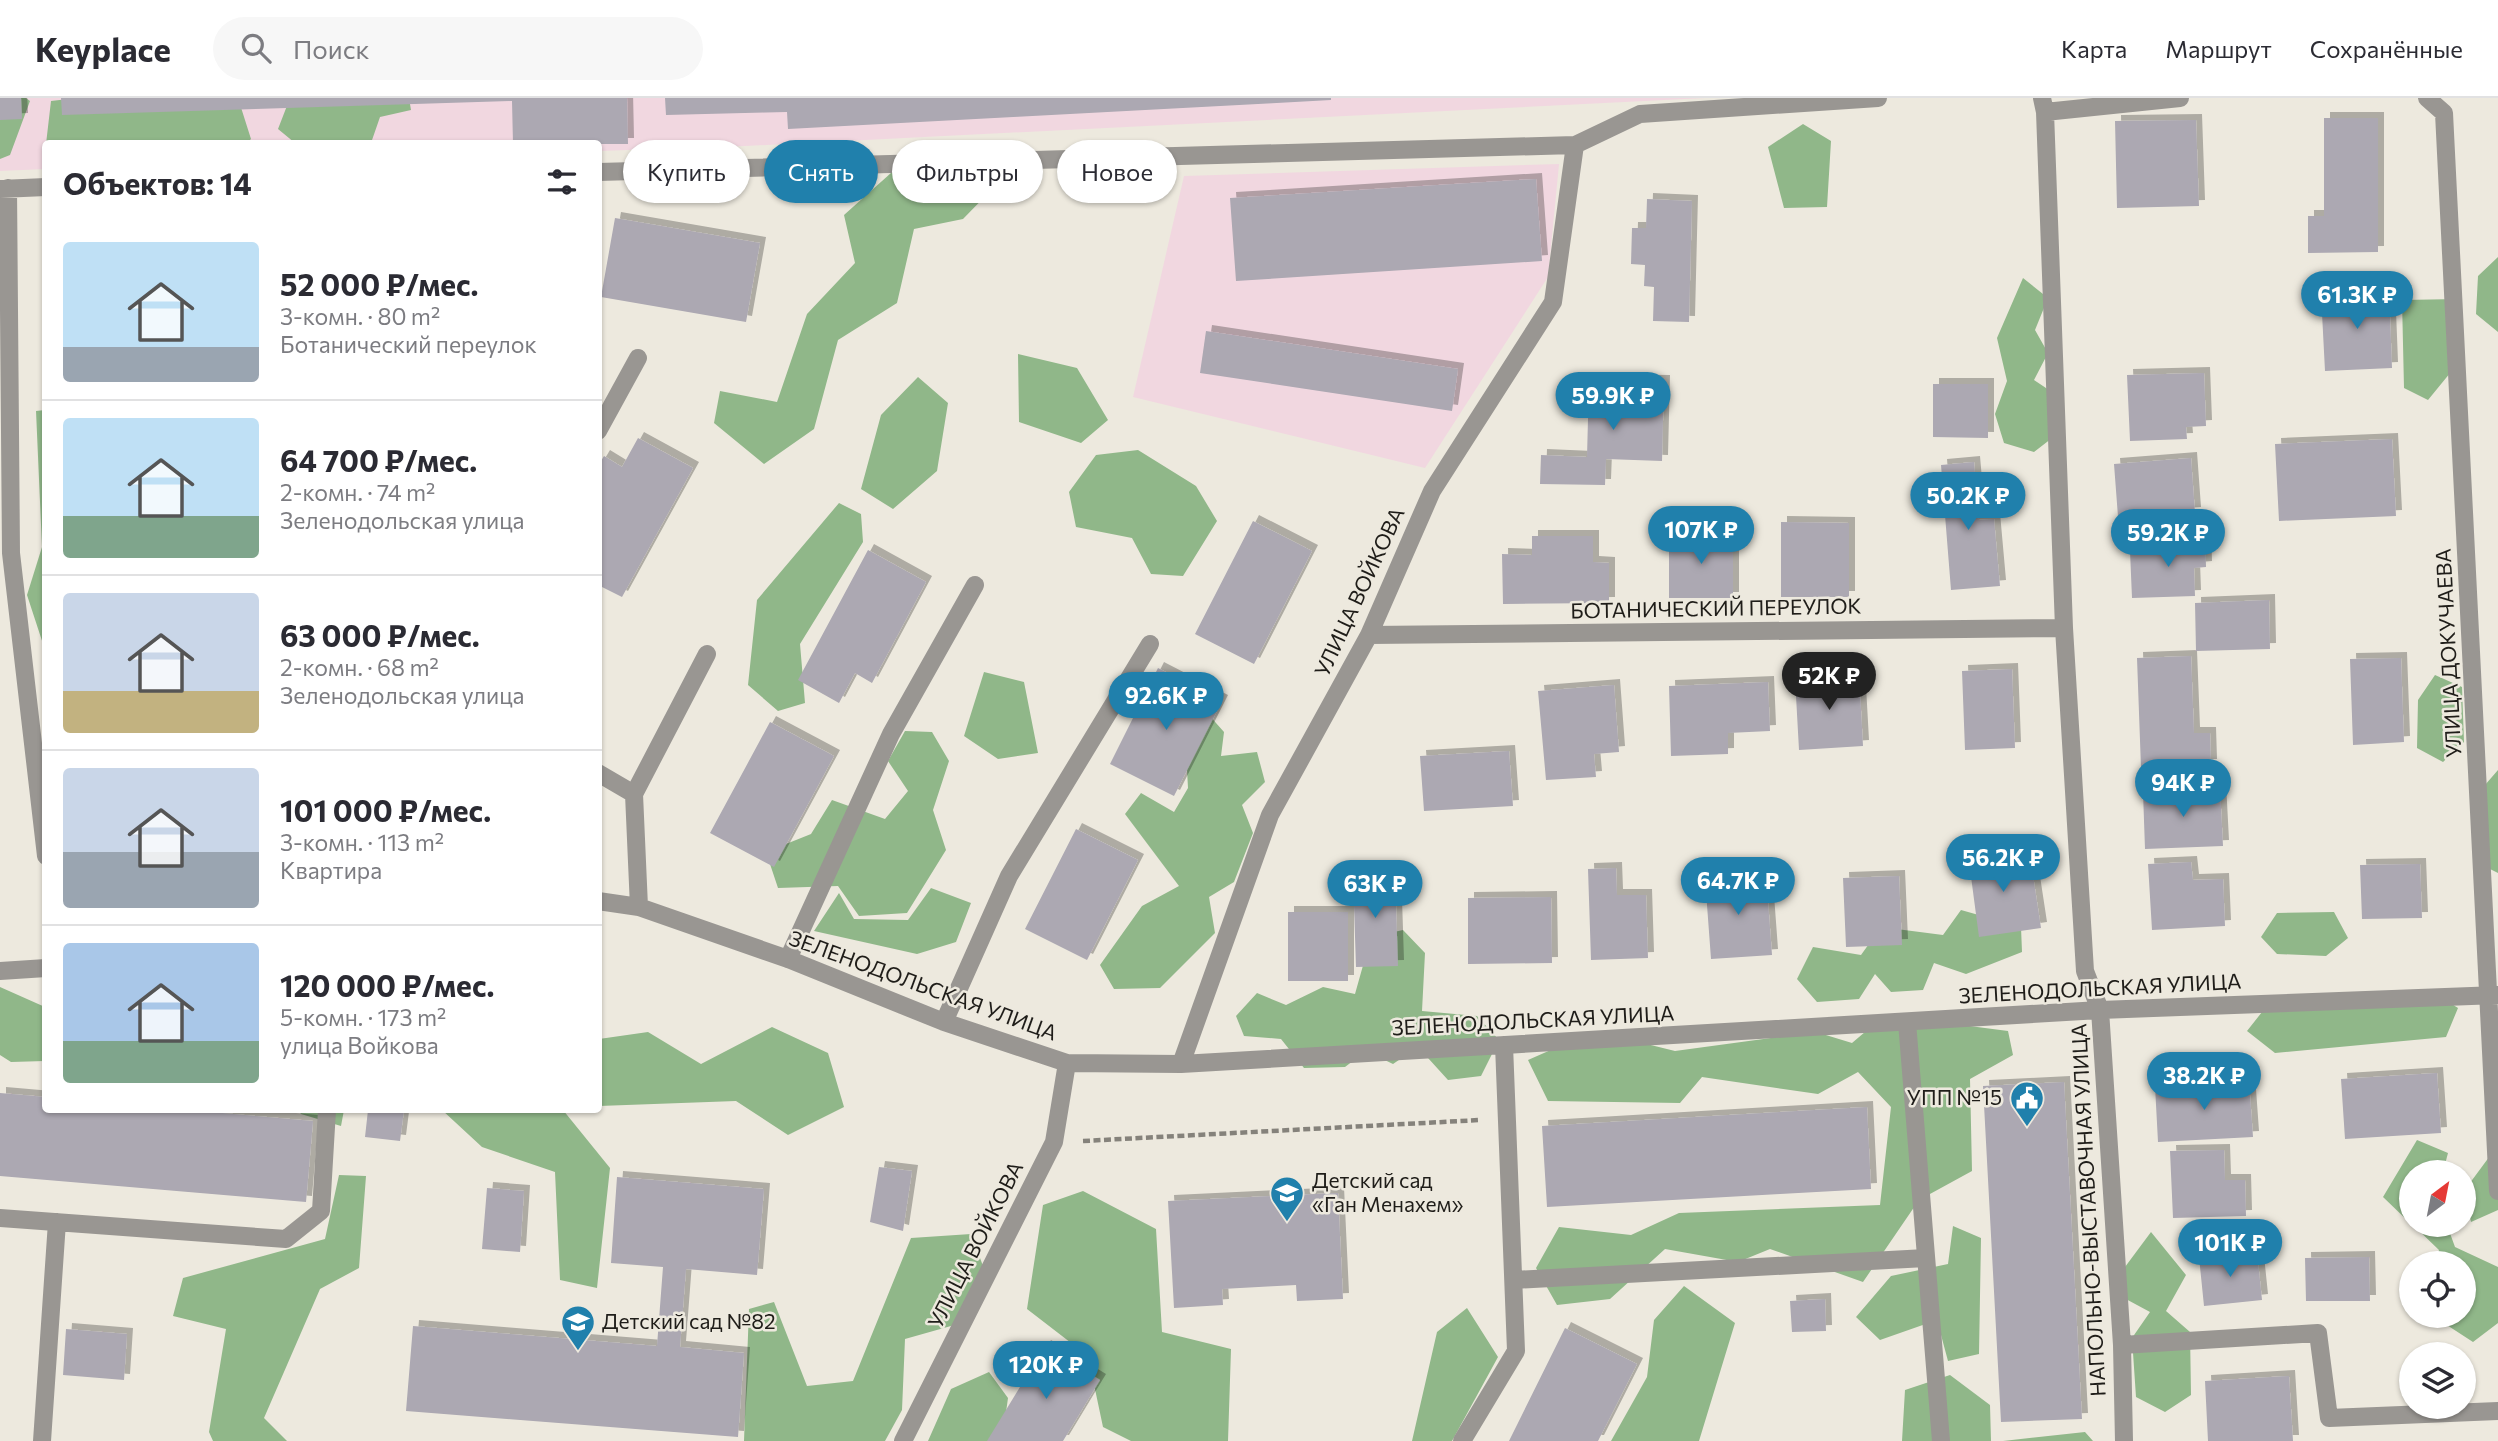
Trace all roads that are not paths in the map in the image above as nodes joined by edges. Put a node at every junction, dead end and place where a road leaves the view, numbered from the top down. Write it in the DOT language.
graph roads {
  1 [pos="1878,98"];
  2 [pos="2180,98"];
  3 [pos="2427,98"];
  4 [pos="2044,105"];
  5 [pos="1575,145"];
  6 [pos="602,172"];
  7 [pos="42,187"];
  8 [pos="4,188"];
  9 [pos="638,358"];
  10 [pos="602,424"];
  11 [pos="975,585"];
  12 [pos="2064,628"];
  13 [pos="1369,635"];
  14 [pos="1150,644"];
  15 [pos="707,653"];
  16 [pos="602,775"];
  17 [pos="634,794"];
  18 [pos="42,821"];
  19 [pos="602,902"];
  20 [pos="639,907"];
  21 [pos="788,960"];
  22 [pos="42,968"];
  23 [pos="0,971"];
  24 [pos="2494,996"];
  25 [pos="2100,1010"];
  26 [pos="944,1021"];
  27 [pos="1907,1022"];
  28 [pos="1504,1045"];
  29 [pos="1067,1063"];
  30 [pos="1181,1064"];
  31 [pos="327,1113"];
  32 [pos="2498,1191"];
  33 [pos="0,1218"];
  34 [pos="57,1222"];
  35 [pos="1926,1258"];
  36 [pos="1514,1280"];
  37 [pos="2122,1345"];
  38 [pos="2498,1411"];
  39 [pos="42,1441"];
  40 [pos="903,1441"];
  41 [pos="1462,1441"];
  42 [pos="1941,1441"];
  43 [pos="2124,1441"];
  1 -- 5 [label="street"];
  2 -- 4 [label="street"];
  3 -- 24 [label="street, УЛИЦА ДОКУЧАЕВА"];
  4 -- 12 [label="street, НАПОЛЬНО-ВЫСТАВОЧНАЯ УЛИЦА"];
  5 -- 6 [label="street"];
  5 -- 13 [label="street, УЛИЦА ВОЙКОВА"];
  7 -- 8 [label="street"];
  8 -- 18 [label="street"];
  9 -- 10 [label="street"];
  11 -- 21 [label="street"];
  12 -- 13 [label="street, БОТАНИЧЕСКИЙ ПЕРЕУЛОК"];
  12 -- 25 [label="street, НАПОЛЬНО-ВЫСТАВОЧНАЯ УЛИЦА"];
  13 -- 30 [label="street, УЛИЦА ВОЙКОВА"];
  14 -- 26 [label="street"];
  15 -- 17 [label="street"];
  16 -- 17 [label="street"];
  17 -- 20 [label="street"];
  19 -- 20 [label="street, ЗЕЛЕНОДОЛЬСКАЯ УЛИЦА"];
  20 -- 21 [label="street, ЗЕЛЕНОДОЛЬСКАЯ УЛИЦА"];
  21 -- 26 [label="street, ЗЕЛЕНОДОЛЬСКАЯ УЛИЦА"];
  22 -- 23 [label="street"];
  24 -- 25 [label="street, ЗЕЛЕНОДОЛЬСКАЯ УЛИЦА"];
  24 -- 32 [label="street, УЛИЦА ДОКУЧАЕВА"];
  25 -- 27 [label="street, ЗЕЛЕНОДОЛЬСКАЯ УЛИЦА"];
  25 -- 37 [label="street, НАПОЛЬНО-ВЫСТАВОЧНАЯ УЛИЦА"];
  26 -- 29 [label="street, ЗЕЛЕНОДОЛЬСКАЯ УЛИЦА"];
  27 -- 28 [label="street, ЗЕЛЕНОДОЛЬСКАЯ УЛИЦА"];
  27 -- 35 [label="street"];
  28 -- 30 [label="street, ЗЕЛЕНОДОЛЬСКАЯ УЛИЦА"];
  28 -- 36 [label="street"];
  29 -- 30 [label="street, ЗЕЛЕНОДОЛЬСКАЯ УЛИЦА"];
  29 -- 40 [label="street, УЛИЦА ВОЙКОВА"];
  31 -- 34 [label="street"];
  33 -- 34 [label="street"];
  34 -- 39 [label="street"];
  35 -- 36 [label="street"];
  35 -- 42 [label="street"];
  36 -- 41 [label="street"];
  37 -- 38 [label="street"];
  37 -- 43 [label="street, НАПОЛЬНО-ВЫСТАВОЧНАЯ УЛИЦА"];
}
